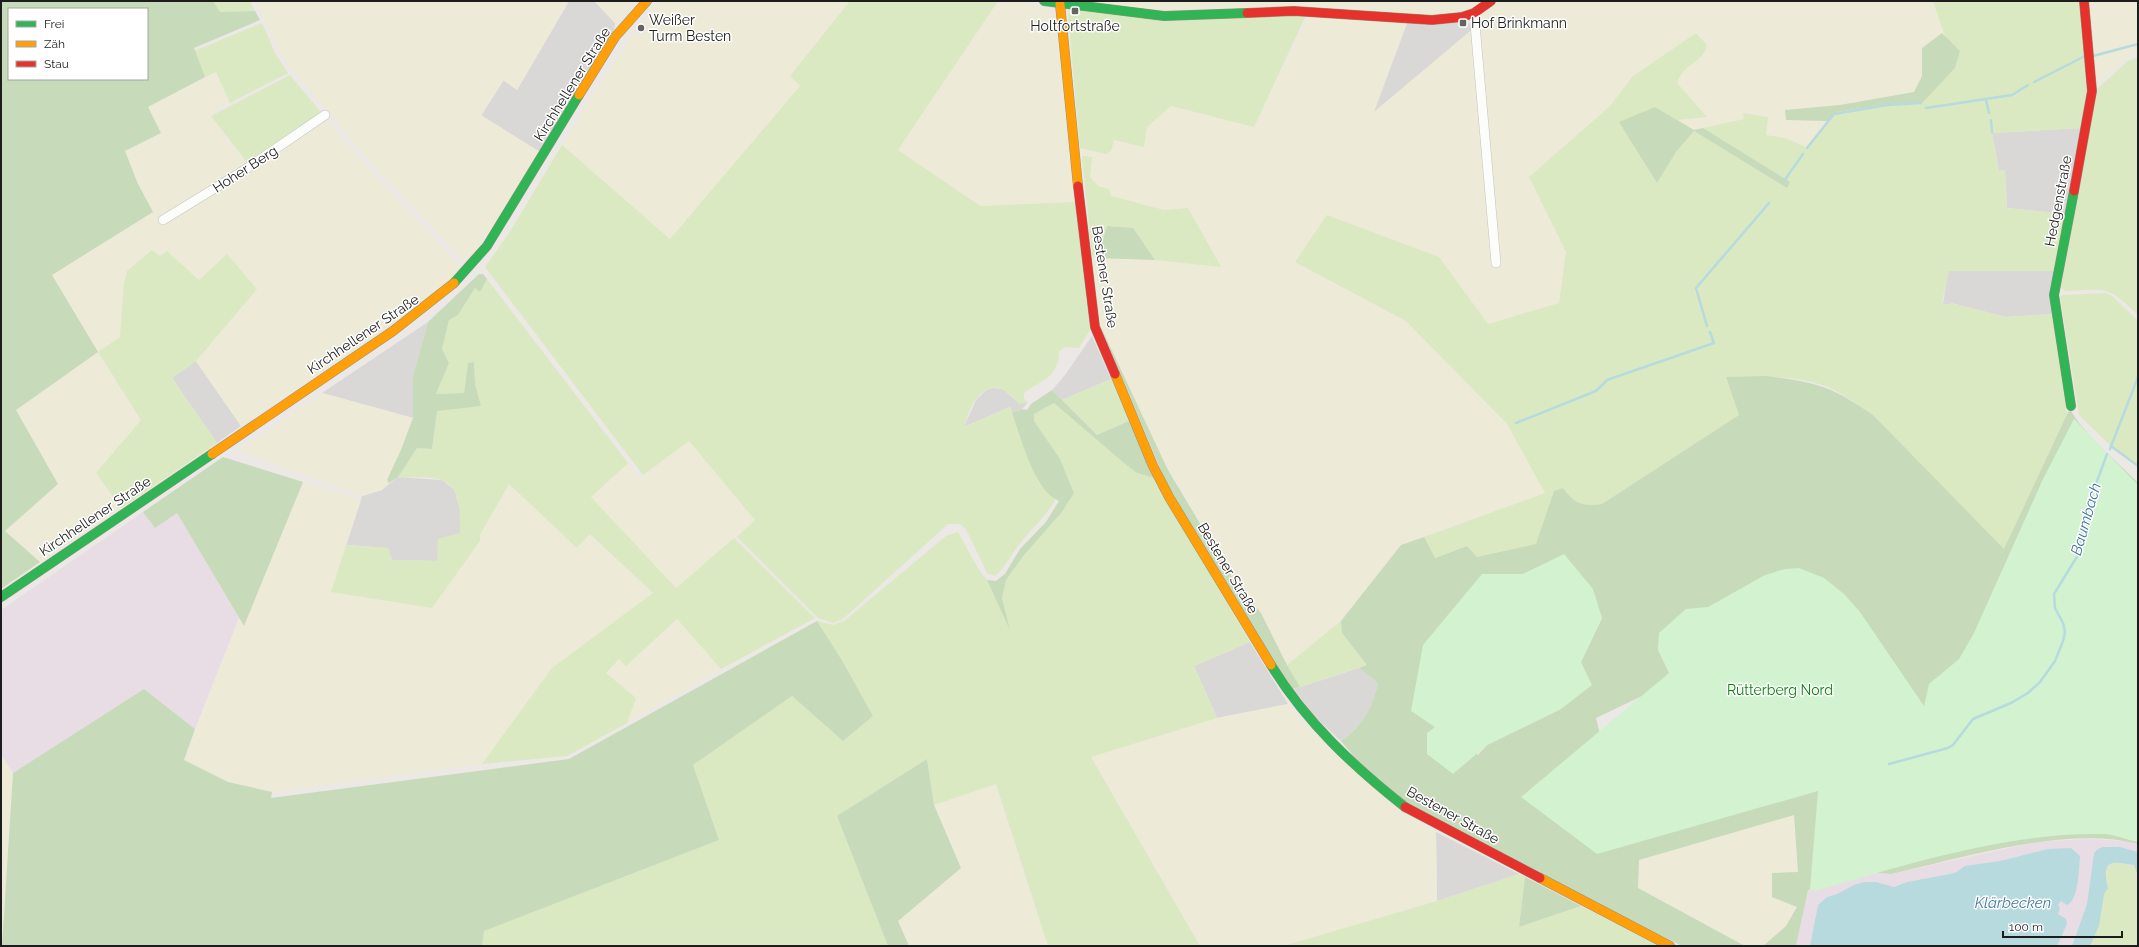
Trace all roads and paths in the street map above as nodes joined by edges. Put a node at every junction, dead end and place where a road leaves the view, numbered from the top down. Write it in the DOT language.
graph roads {
  1 [pos="1044,1"];
  2 [pos="1491,1"];
  3 [pos="2084,1"];
  4 [pos="644,2"];
  5 [pos="1060,4"];
  6 [pos="1474,14"];
  7 [pos="325,115"];
  8 [pos="163,220"];
  9 [pos="1496,263"];
  10 [pos="2071,406"];
  11 [pos="1,596"];
  12 [pos="1670,946"];
  1 -- 5 [label="street"];
  2 -- 6 [label="street"];
  3 -- 10 [label="street, Hedgenstraße"];
  4 -- 11 [label="street, Kirchhellener Straße"];
  5 -- 6 [label="street"];
  5 -- 12 [label="street, Bestener Straße"];
  6 -- 9 [label="street"];
  7 -- 8 [label="street, Hoher Berg"];
}
